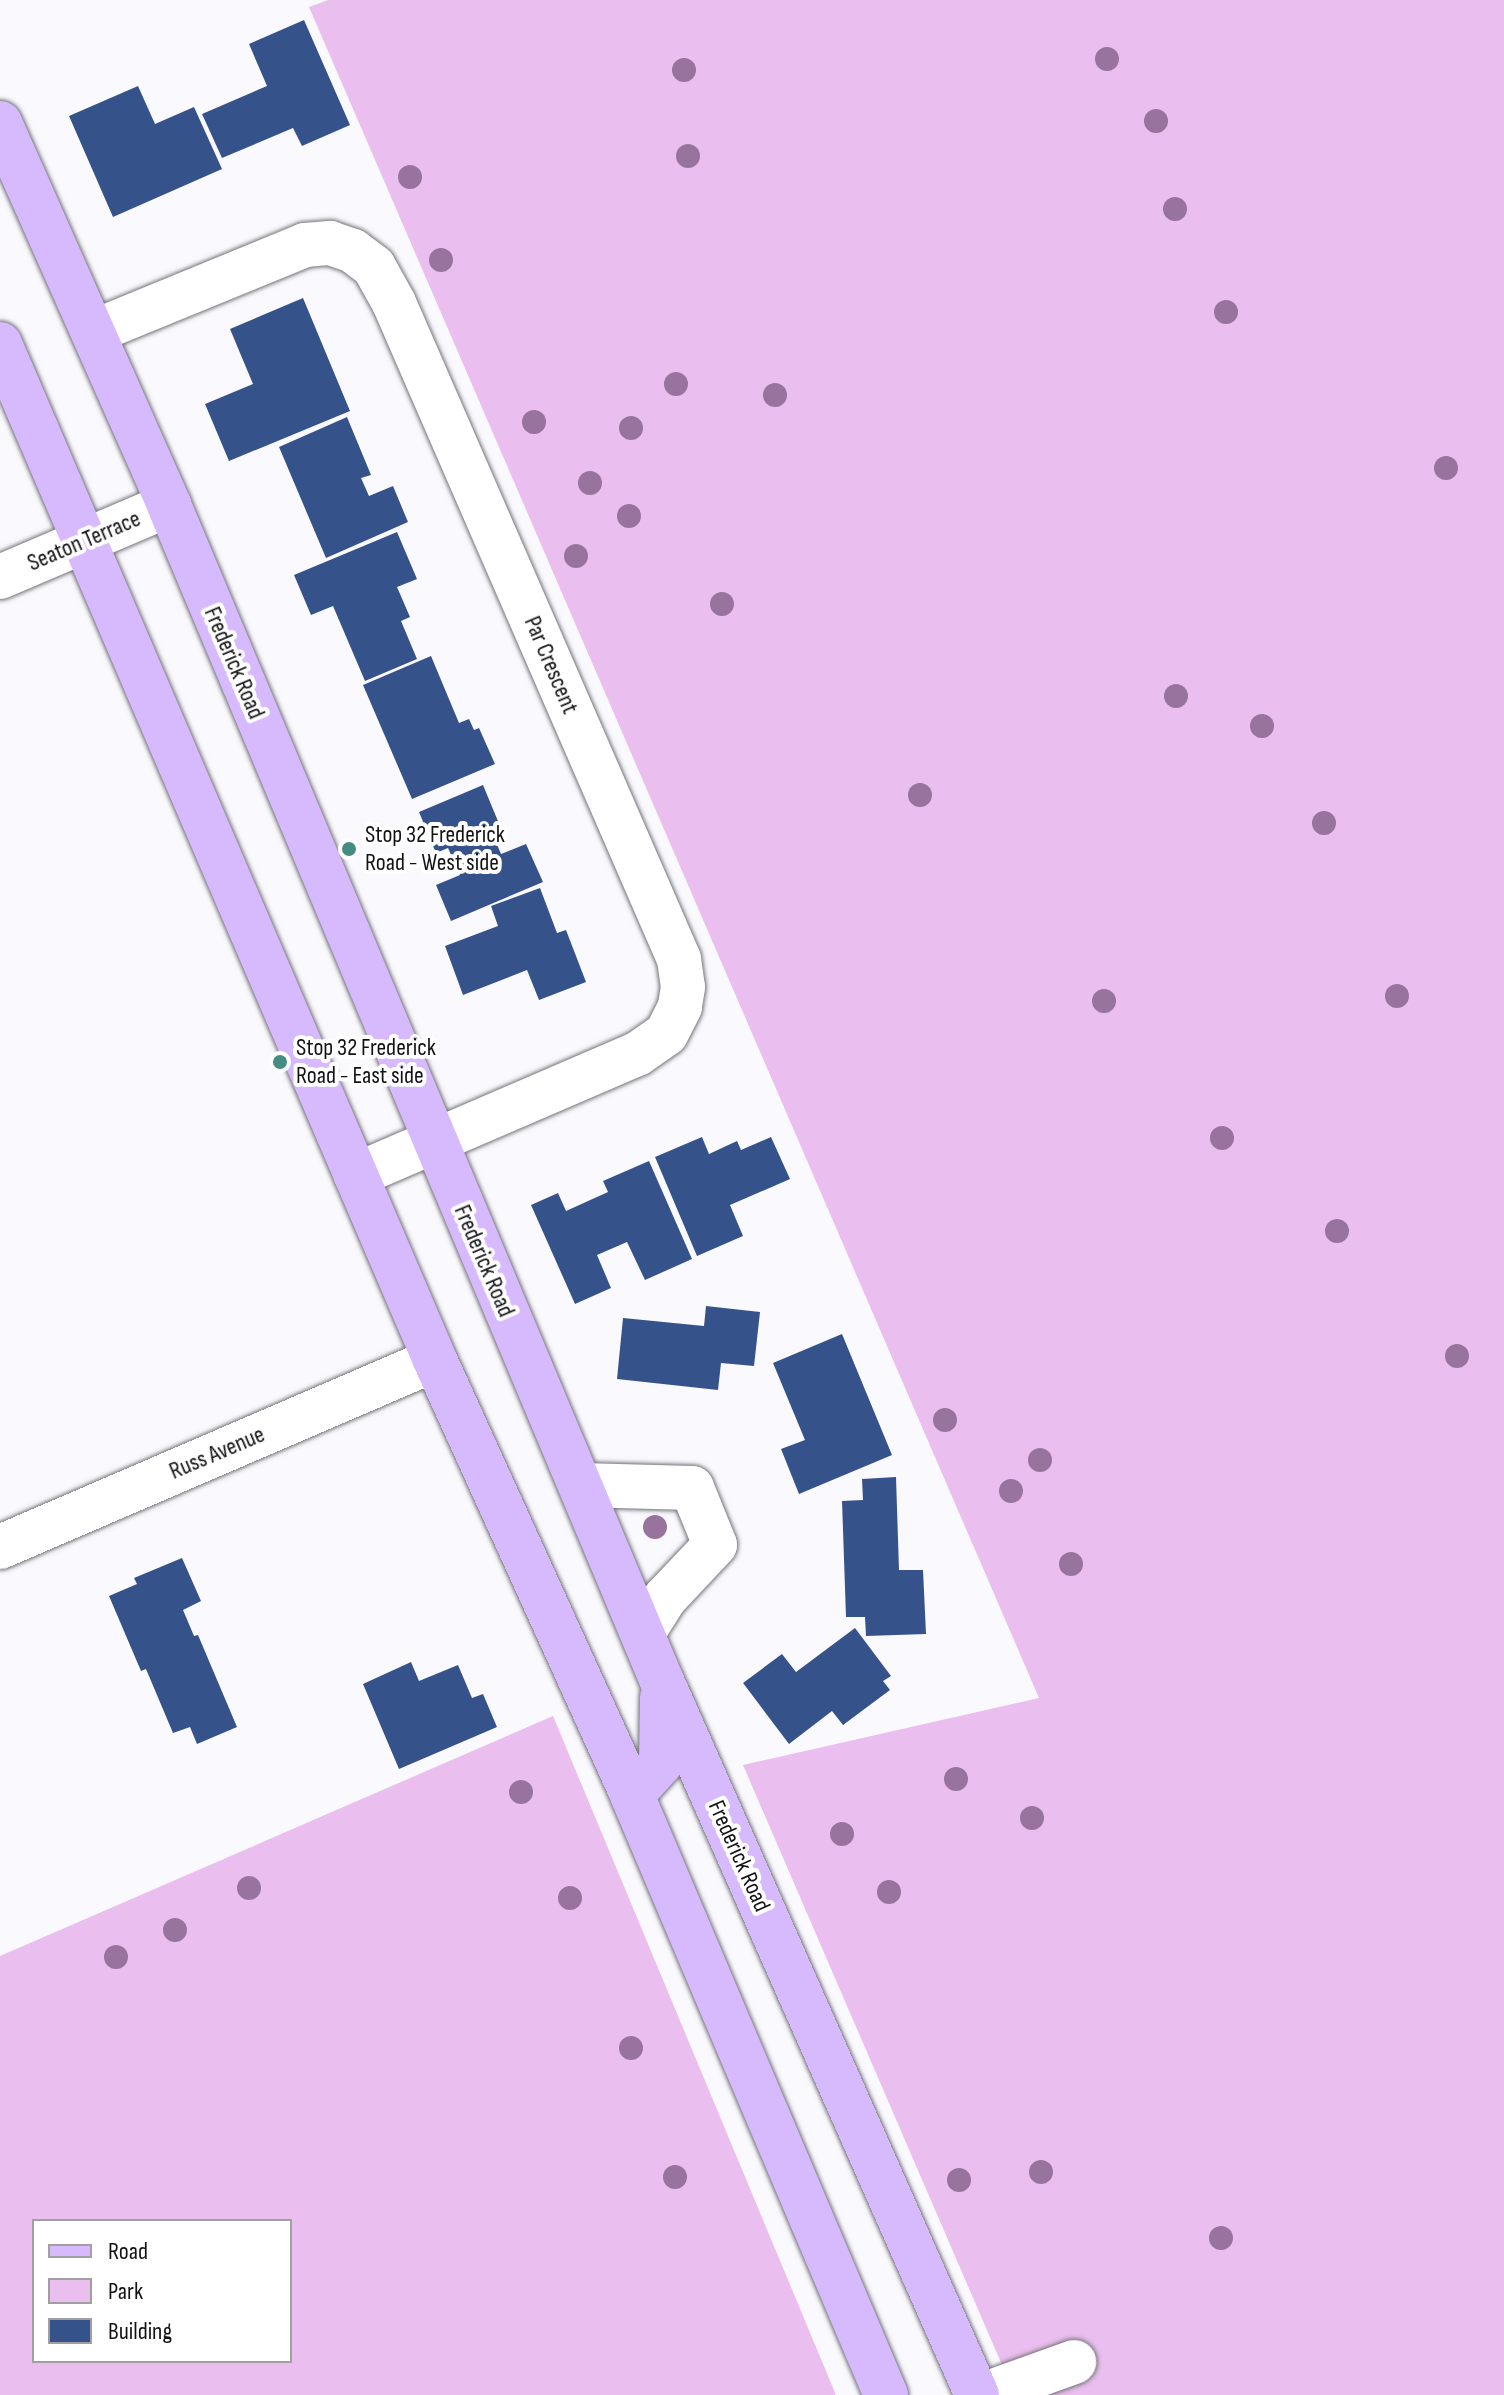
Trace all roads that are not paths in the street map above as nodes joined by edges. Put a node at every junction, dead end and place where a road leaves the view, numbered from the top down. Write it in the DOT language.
graph roads {
  1 [pos="0,123"];
  2 [pos="93,332"];
  3 [pos="0,344"];
  4 [pos="169,505"];
  5 [pos="85,541"];
  6 [pos="0,577"];
  7 [pos="433,1142"];
  8 [pos="356,1175"];
  9 [pos="435,1360"];
  10 [pos="581,1485"];
  11 [pos="0,1547"];
  12 [pos="644,1632"];
  13 [pos="662,1681"];
  14 [pos="632,1795"];
  15 [pos="1074,2362"];
  16 [pos="886,2395"];
  17 [pos="980,2395"];
  1 -- 2 [label="main road, Frederick Road"];
  2 -- 4 [label="main road, Frederick Road"];
  2 -- 7 [label="street, Par Crescent"];
  3 -- 5 [label="main road"];
  4 -- 5 [label="street, Seaton Terrace"];
  4 -- 7 [label="main road, Frederick Road"];
  5 -- 6 [label="street, Seaton Terrace"];
  5 -- 8 [label="main road"];
  7 -- 8 [label="street, Par Crescent"];
  7 -- 10 [label="main road, Frederick Road"];
  8 -- 9 [label="main road"];
  9 -- 11 [label="street, Russ Avenue"];
  9 -- 14 [label="main road"];
  10 -- 12 [label="main road, Frederick Road"];
  10 -- 12 [label="street"];
  12 -- 13 [label="main road, Frederick Road"];
  13 -- 14 [label="main road"];
  13 -- 17 [label="main road, Frederick Road"];
  14 -- 16 [label="main road"];
  15 -- 17 [label="street"];
}
